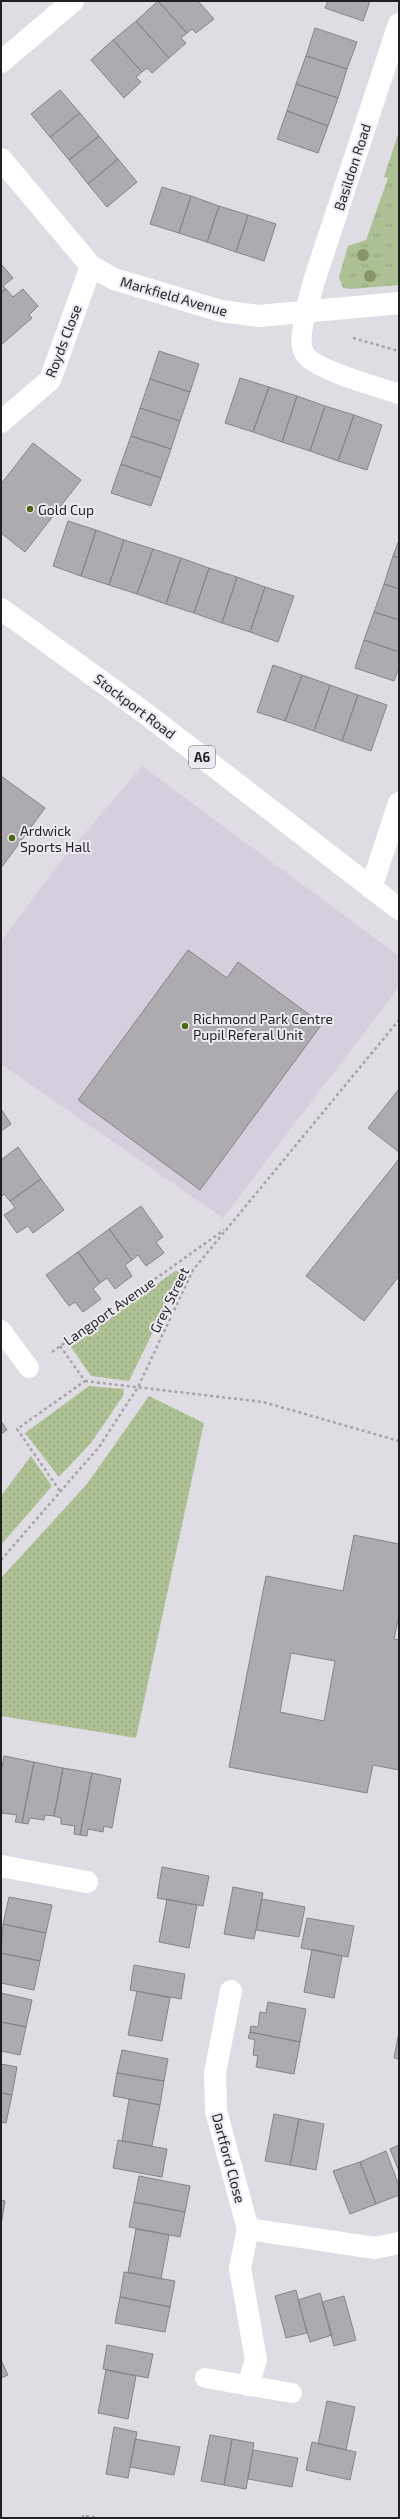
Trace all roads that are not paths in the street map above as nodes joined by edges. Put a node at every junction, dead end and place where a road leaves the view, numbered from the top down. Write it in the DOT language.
graph roads {
  1 [pos="73,1"];
  2 [pos="399,24"];
  3 [pos="1,62"];
  4 [pos="1,159"];
  5 [pos="92,266"];
  6 [pos="399,303"];
  7 [pos="306,311"];
  8 [pos="399,394"];
  9 [pos="1,422"];
  10 [pos="1,609"];
  11 [pos="399,803"];
  12 [pos="371,888"];
  13 [pos="399,909"];
  14 [pos="1,1330"];
  15 [pos="29,1368"];
  16 [pos="1,1866"];
  17 [pos="87,1882"];
  18 [pos="231,1991"];
  19 [pos="248,2229"];
  20 [pos="399,2243"];
  21 [pos="205,2378"];
  22 [pos="248,2386"];
  23 [pos="292,2392"];
  1 -- 3 [label="main road"];
  2 -- 7 [label="main road, Basildon Road"];
  4 -- 5 [label="main road, Markfield Avenue"];
  5 -- 7 [label="main road, Markfield Avenue"];
  5 -- 9 [label="main road, Royds Close"];
  6 -- 7 [label="main road, Markfield Avenue"];
  7 -- 8 [label="lane"];
  10 -- 12 [label="main road, Stockport Road / A6"];
  11 -- 12 [label="main road"];
  12 -- 13 [label="main road, Stockport Road / A6"];
  14 -- 15 [label="lane"];
  16 -- 17 [label="main road"];
  18 -- 19 [label="main road, Dartford Close"];
  19 -- 20 [label="main road"];
  19 -- 22 [label="main road, Dartford Close"];
  21 -- 22 [label="lane"];
  22 -- 23 [label="lane"];
}
